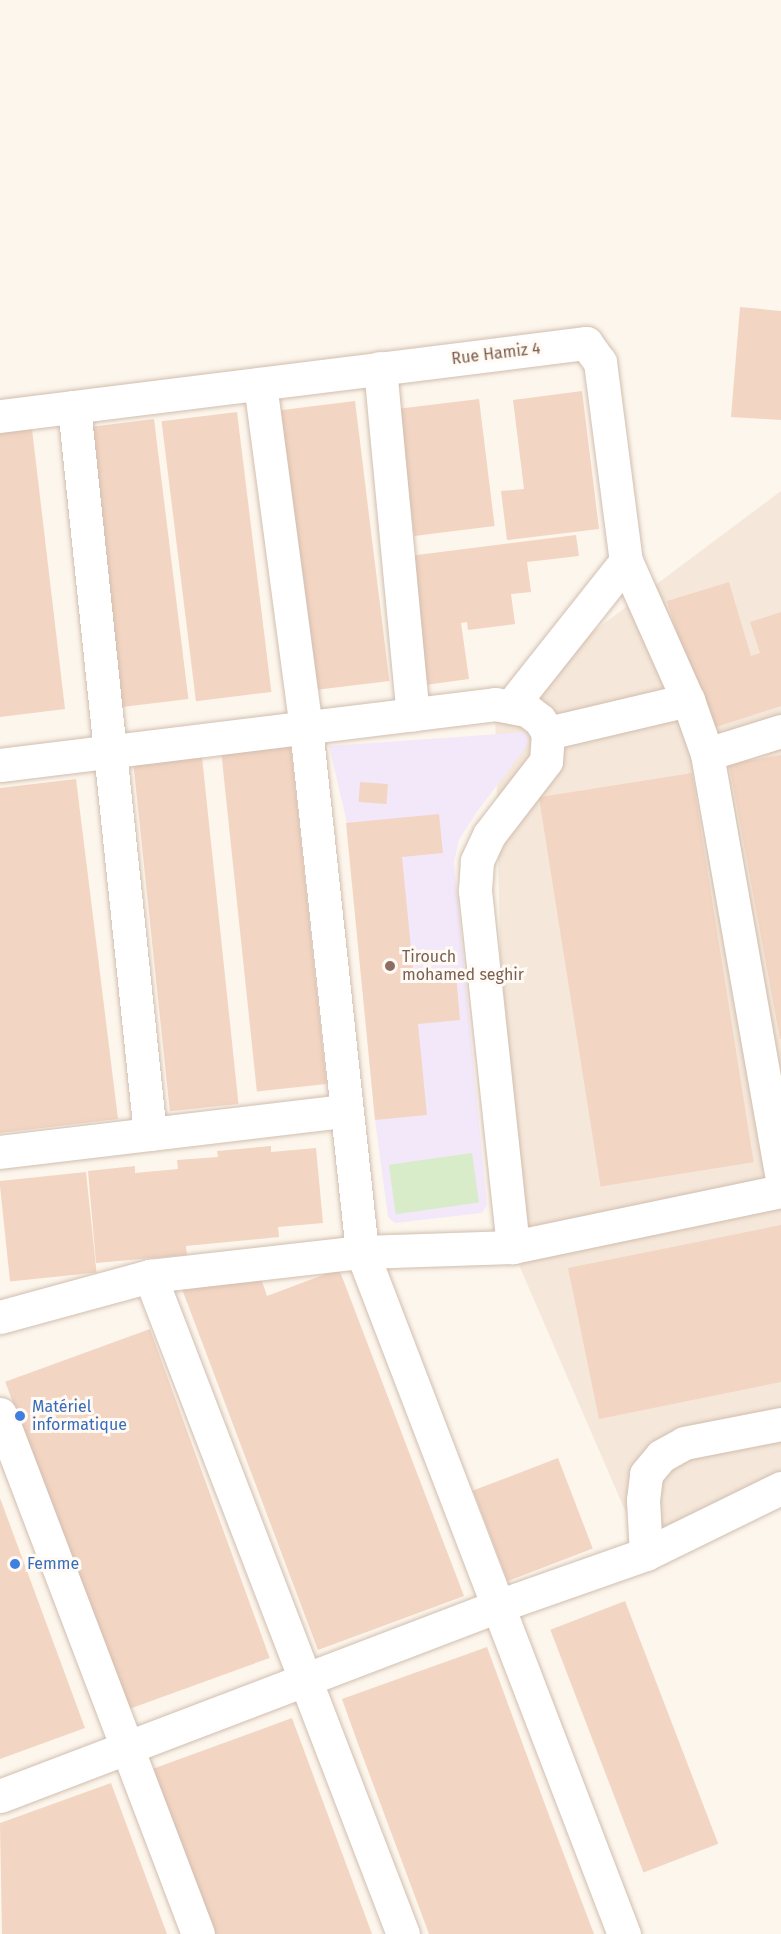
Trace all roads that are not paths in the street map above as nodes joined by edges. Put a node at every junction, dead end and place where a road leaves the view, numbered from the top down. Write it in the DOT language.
graph roads {
  1 [pos="380,368"];
  2 [pos="260,384"];
  3 [pos="74,406"];
  4 [pos="0,416"];
  5 [pos="626,561"];
  6 [pos="688,700"];
  7 [pos="511,706"];
  8 [pos="413,714"];
  9 [pos="306,728"];
  10 [pos="781,730"];
  11 [pos="548,733"];
  12 [pos="110,752"];
  13 [pos="707,754"];
  14 [pos="0,765"];
  15 [pos="345,1111"];
  16 [pos="150,1134"];
  17 [pos="0,1152"];
  18 [pos="781,1173"];
  19 [pos="781,1191"];
  20 [pos="513,1247"];
  21 [pos="362,1252"];
  22 [pos="150,1276"];
  23 [pos="0,1317"];
  24 [pos="0,1414"];
  25 [pos="781,1424"];
  26 [pos="781,1488"];
  27 [pos="646,1554"];
  28 [pos="498,1606"];
  29 [pos="308,1679"];
  30 [pos="128,1746"];
  31 [pos="0,1796"];
  32 [pos="198,1934"];
  33 [pos="404,1934"];
  34 [pos="624,1934"];
  1 -- 2 [label="street, Rue Hamiz 4"];
  1 -- 5 [label="street, Rue Hamiz 4"];
  1 -- 8 [label="street"];
  2 -- 3 [label="street, Rue Hamiz 4"];
  2 -- 9 [label="street"];
  3 -- 4 [label="street, Rue Hamiz 4"];
  3 -- 12 [label="street"];
  5 -- 6 [label="street"];
  5 -- 7 [label="street"];
  6 -- 11 [label="street"];
  6 -- 13 [label="street"];
  7 -- 8 [label="street"];
  7 -- 11 [label="street"];
  8 -- 9 [label="street"];
  9 -- 12 [label="street"];
  9 -- 15 [label="street"];
  10 -- 13 [label="street"];
  11 -- 20 [label="street"];
  12 -- 14 [label="street"];
  12 -- 16 [label="street"];
  13 -- 18 [label="street"];
  15 -- 16 [label="street"];
  15 -- 21 [label="street"];
  16 -- 17 [label="street"];
  19 -- 20 [label="street"];
  20 -- 21 [label="street"];
  21 -- 22 [label="street"];
  21 -- 28 [label="street"];
  22 -- 23 [label="street"];
  22 -- 29 [label="street"];
  24 -- 30 [label="street"];
  25 -- 27 [label="street"];
  26 -- 27 [label="street"];
  27 -- 28 [label="street"];
  28 -- 29 [label="street"];
  28 -- 34 [label="street"];
  29 -- 30 [label="street"];
  29 -- 33 [label="street"];
  30 -- 31 [label="street"];
  30 -- 32 [label="street"];
}
